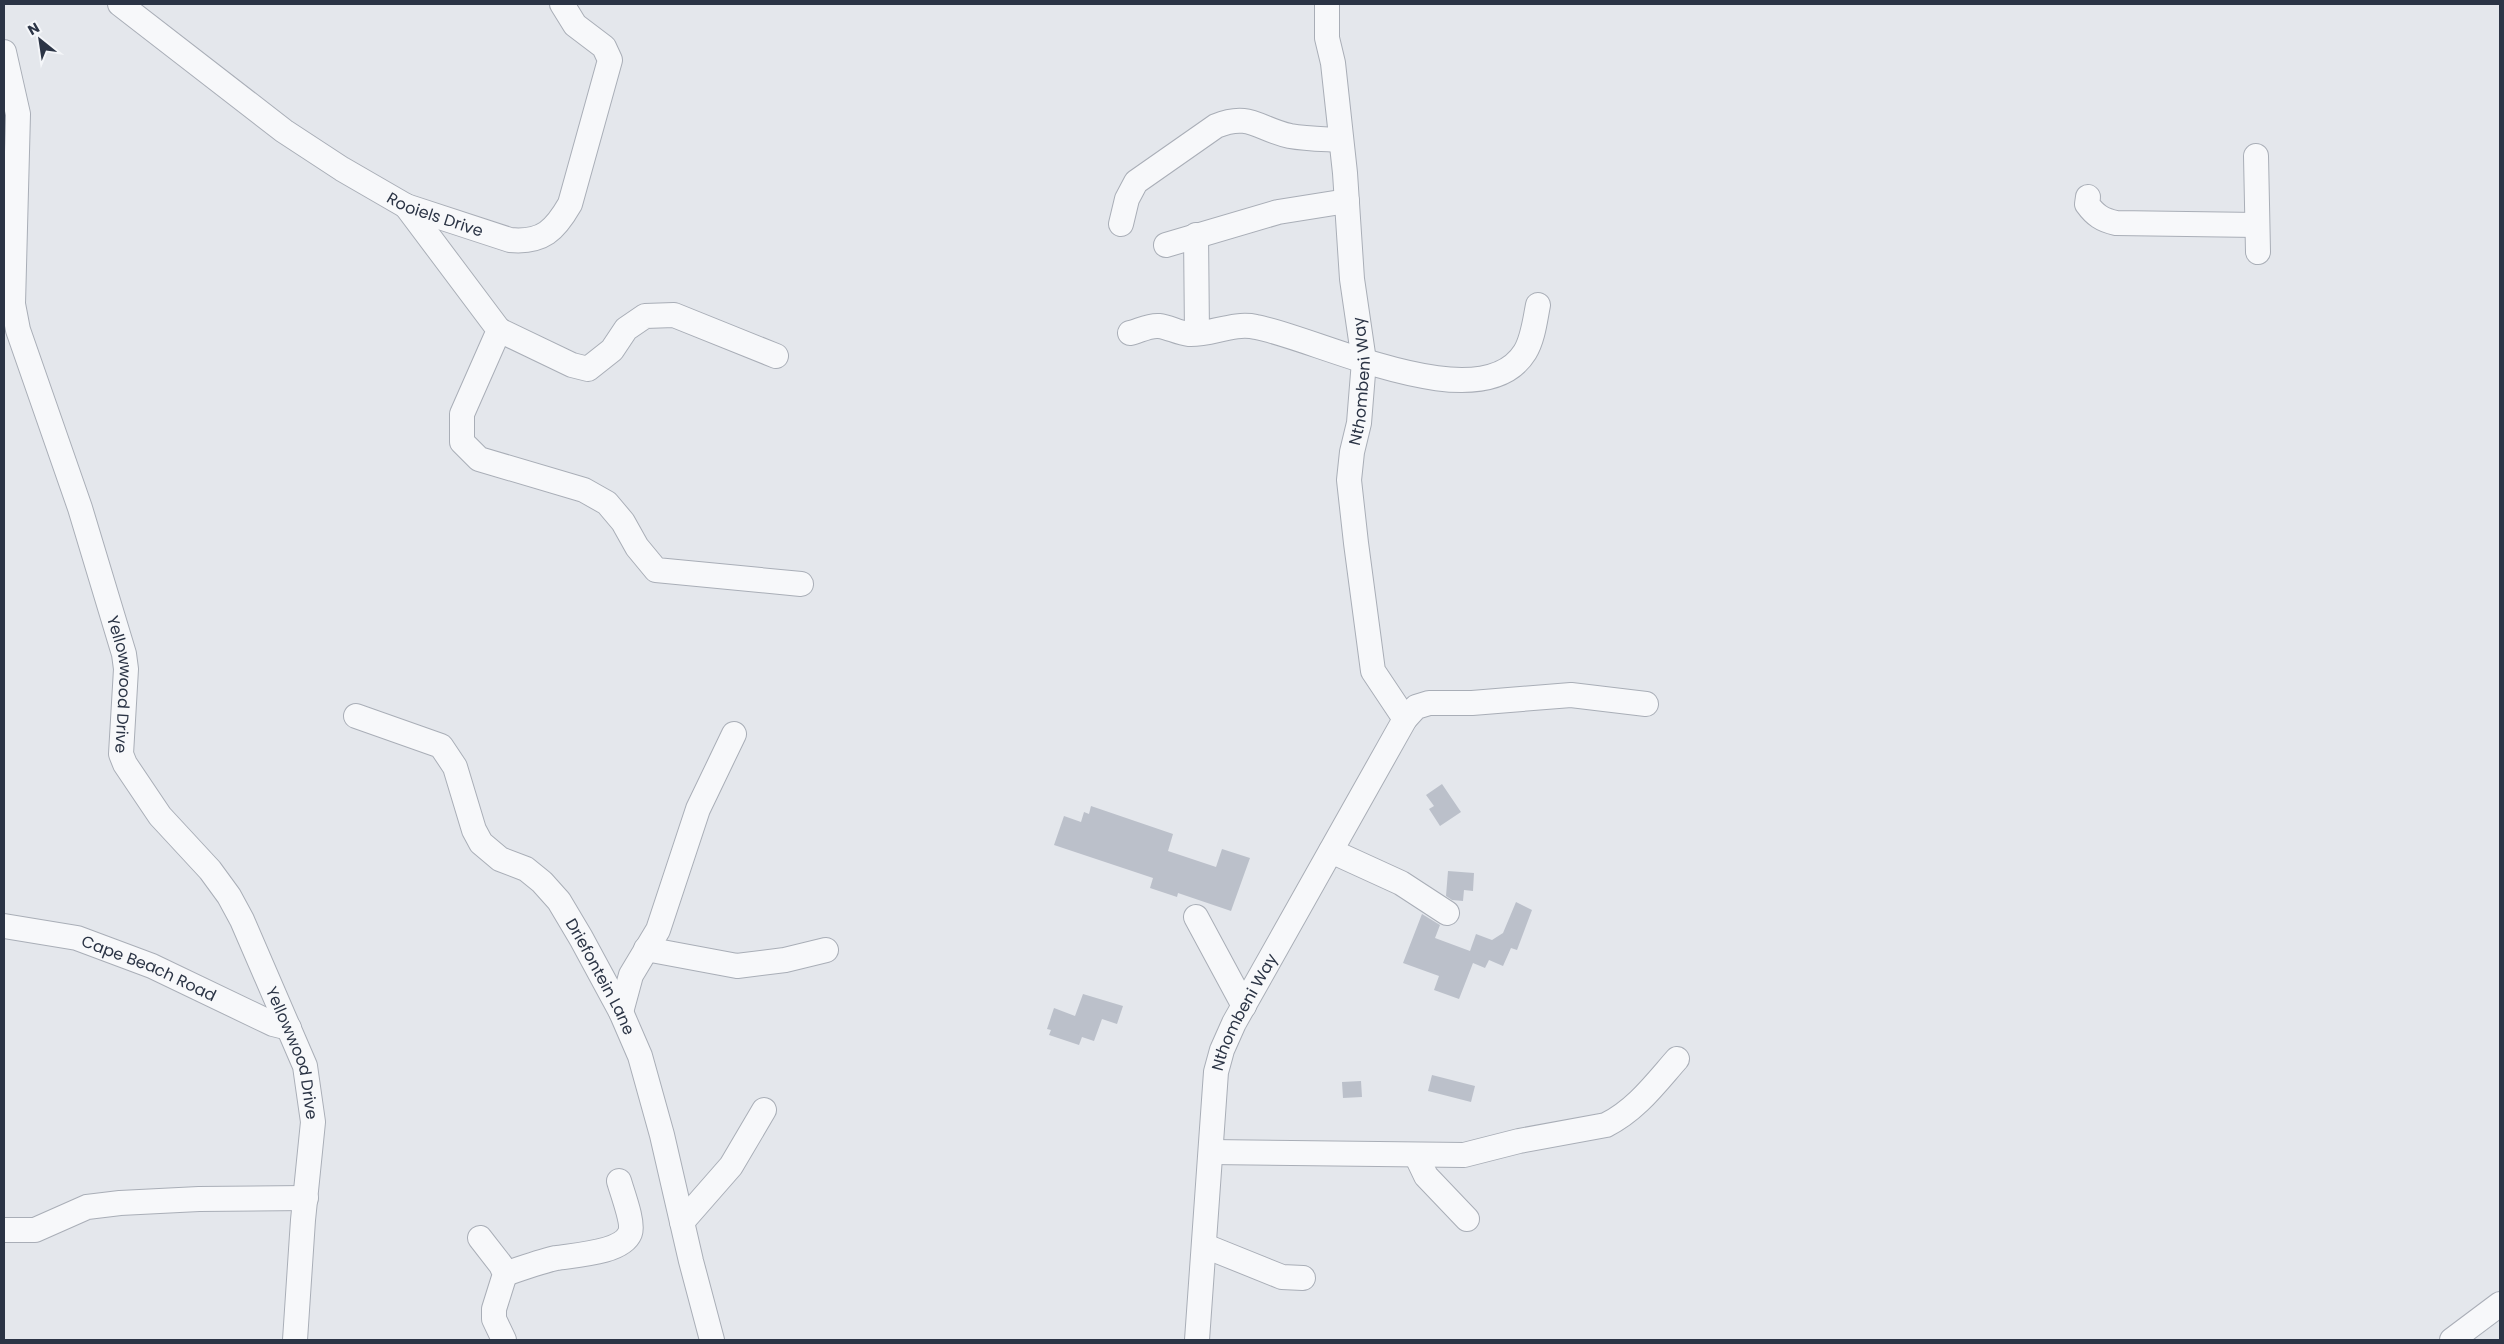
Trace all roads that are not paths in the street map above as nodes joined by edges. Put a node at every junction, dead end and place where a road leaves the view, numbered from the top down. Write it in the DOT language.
graph roads {
  1 [pos="120,4"];
  2 [pos="562,4"];
  3 [pos="1327,4"];
  4 [pos="4,52"];
  5 [pos="1341,140"];
  6 [pos="2256,156"];
  7 [pos="2088,197"];
  8 [pos="1347,201"];
  9 [pos="406,206"];
  10 [pos="1120,224"];
  11 [pos="2257,225"];
  12 [pos="1196,235"];
  13 [pos="1166,245"];
  14 [pos="2258,252"];
  15 [pos="1538,305"];
  16 [pos="499,330"];
  17 [pos="1130,333"];
  18 [pos="1196,333"];
  19 [pos="776,356"];
  20 [pos="1364,361"];
  21 [pos="801,584"];
  22 [pos="1646,704"];
  23 [pos="356,716"];
  24 [pos="1405,719"];
  25 [pos="734,734"];
  26 [pos="1331,851"];
  27 [pos="1447,913"];
  28 [pos="1196,917"];
  29 [pos="4,926"];
  30 [pos="646,949"];
  31 [pos="826,950"];
  32 [pos="1244,1006"];
  33 [pos="621,1012"];
  34 [pos="289,1028"];
  35 [pos="1677,1059"];
  36 [pos="764,1110"];
  37 [pos="1212,1152"];
  38 [pos="1416,1155"];
  39 [pos="619,1181"];
  40 [pos="306,1198"];
  41 [pos="1467,1219"];
  42 [pos="682,1222"];
  43 [pos="4,1230"];
  44 [pos="480,1238"];
  45 [pos="1205,1246"];
  46 [pos="505,1274"];
  47 [pos="1303,1278"];
  48 [pos="2500,1304"];
  49 [pos="295,1340"];
  50 [pos="504,1340"];
  51 [pos="712,1340"];
  52 [pos="1197,1340"];
  53 [pos="2452,1340"];
  1 -- 9 [label="street, Rooiels Drive"];
  2 -- 9 [label="street, Rooiels Drive"];
  3 -- 5 [label="street, Nthombeni Way"];
  4 -- 34 [label="street, Yellowwood Drive"];
  5 -- 8 [label="street, Nthombeni Way"];
  5 -- 10 [label="street"];
  6 -- 11 [label="street"];
  7 -- 11 [label="street"];
  8 -- 12 [label="street"];
  8 -- 20 [label="street, Nthombeni Way"];
  9 -- 16 [label="street"];
  11 -- 14 [label="street"];
  12 -- 13 [label="street"];
  12 -- 18 [label="street"];
  15 -- 20 [label="street"];
  16 -- 19 [label="street"];
  16 -- 21 [label="street"];
  17 -- 18 [label="street"];
  18 -- 20 [label="street"];
  20 -- 24 [label="street, Nthombeni Way"];
  22 -- 24 [label="street, Nthombeni Way"];
  23 -- 33 [label="street, Driefontein Lane"];
  24 -- 26 [label="street, Nthombeni Way"];
  25 -- 30 [label="street"];
  26 -- 27 [label="street"];
  26 -- 32 [label="street, Nthombeni Way"];
  28 -- 32 [label="street"];
  29 -- 34 [label="street, Cape Beach Road"];
  30 -- 31 [label="street"];
  30 -- 33 [label="street"];
  32 -- 37 [label="street, Nthombeni Way"];
  33 -- 42 [label="street, Driefontein Lane"];
  34 -- 40 [label="street, Yellowwood Drive"];
  35 -- 38 [label="street"];
  36 -- 42 [label="street"];
  37 -- 38 [label="street"];
  37 -- 45 [label="street, Nthombeni Way"];
  38 -- 41 [label="street"];
  39 -- 46 [label="street"];
  40 -- 43 [label="street"];
  40 -- 49 [label="street, Yellowwood Drive"];
  42 -- 51 [label="street, Driefontein Lane"];
  44 -- 46 [label="street"];
  45 -- 47 [label="street"];
  45 -- 52 [label="street, Nthombeni Way"];
  46 -- 50 [label="street"];
  48 -- 53 [label="street"];
}
